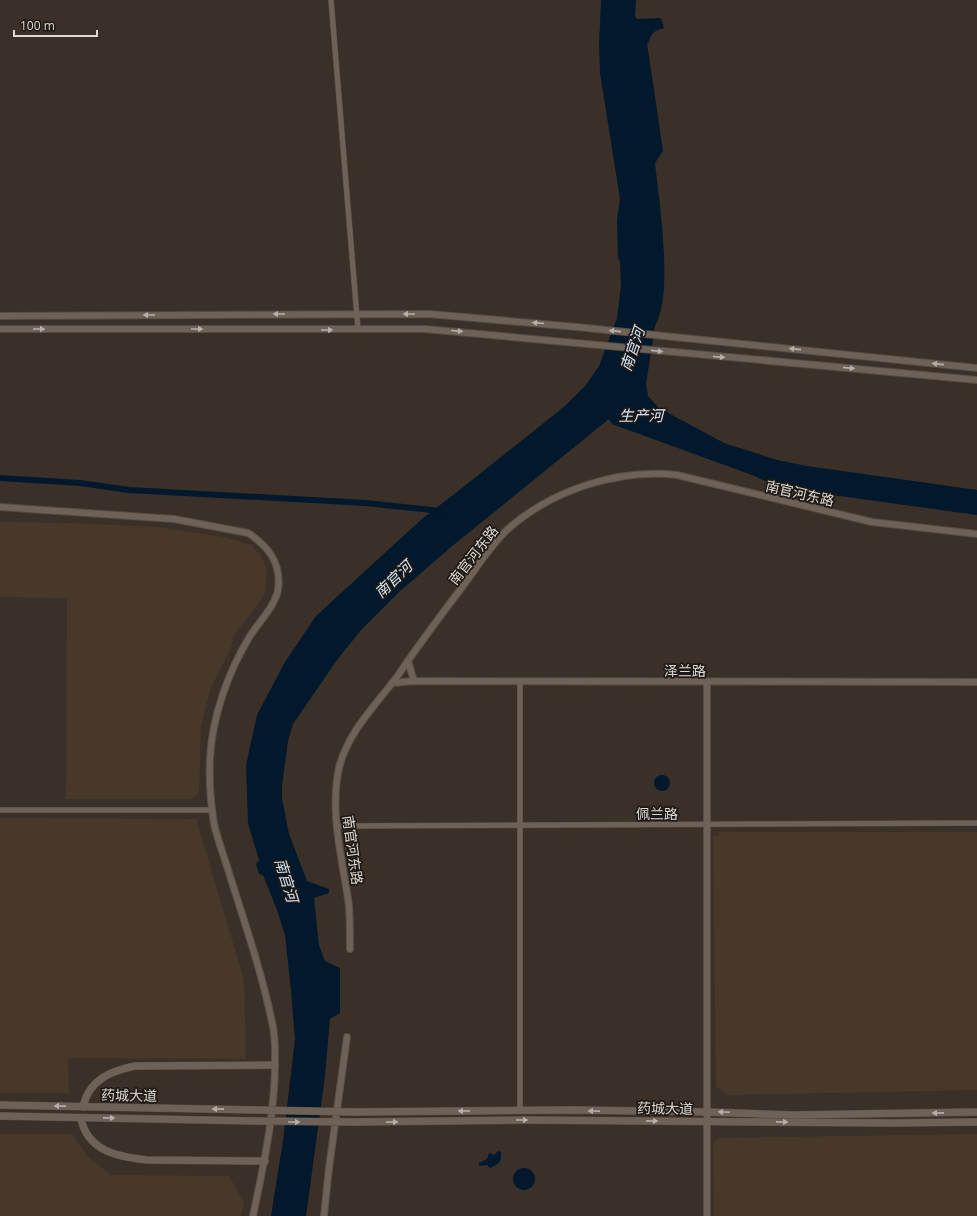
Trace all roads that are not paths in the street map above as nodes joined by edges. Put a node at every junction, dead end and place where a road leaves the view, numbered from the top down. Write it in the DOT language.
graph roads {
  1 [pos="331,0"];
  2 [pos="357,314"];
  3 [pos="0,316"];
  4 [pos="0,329"];
  5 [pos="358,329"];
  6 [pos="977,368"];
  7 [pos="977,380"];
  8 [pos="0,507"];
  9 [pos="977,534"];
  10 [pos="408,661"];
  11 [pos="414,681"];
  12 [pos="520,681"];
  13 [pos="706,682"];
  14 [pos="977,682"];
  15 [pos="392,683"];
  16 [pos="0,810"];
  17 [pos="213,810"];
  18 [pos="977,823"];
  19 [pos="706,824"];
  20 [pos="520,825"];
  21 [pos="337,826"];
  22 [pos="350,949"];
  23 [pos="347,1037"];
  24 [pos="275,1066"];
  25 [pos="0,1105"];
  26 [pos="83,1107"];
  27 [pos="520,1111"];
  28 [pos="707,1112"];
  29 [pos="977,1112"];
  30 [pos="0,1116"];
  31 [pos="81,1118"];
  32 [pos="707,1121"];
  33 [pos="977,1122"];
  34 [pos="264,1161"];
  35 [pos="253,1216"];
  36 [pos="324,1216"];
  37 [pos="707,1216"];
  1 -- 2 [label="street"];
  2 -- 3 [label="street, one-way"];
  2 -- 5 [label="street"];
  6 -- 2 [label="street, one-way"];
  4 -- 5 [label="street, one-way"];
  5 -- 7 [label="street, one-way"];
  8 -- 17 [label="street"];
  9 -- 10 [label="street, 南官河东路"];
  10 -- 11 [label="street"];
  10 -- 15 [label="street, 南官河东路"];
  11 -- 12 [label="street, 泽兰路"];
  11 -- 15 [label="street, 泽兰路"];
  12 -- 13 [label="street, 泽兰路"];
  12 -- 20 [label="street"];
  13 -- 14 [label="street, 泽兰路"];
  13 -- 19 [label="street"];
  15 -- 21 [label="street, 南官河东路"];
  16 -- 17 [label="street"];
  17 -- 24 [label="street"];
  18 -- 19 [label="street, 佩兰路"];
  19 -- 20 [label="street, 佩兰路"];
  19 -- 28 [label="street"];
  20 -- 21 [label="street, 佩兰路"];
  20 -- 27 [label="street"];
  21 -- 22 [label="street, 南官河东路"];
  23 -- 36 [label="street"];
  24 -- 26 [label="main road"];
  24 -- 34 [label="street"];
  26 -- 25 [label="main road, 药城大道, one-way"];
  27 -- 26 [label="main road, 药城大道, one-way, bridge"];
  28 -- 27 [label="main road, 药城大道, one-way"];
  29 -- 28 [label="main road, 药城大道, one-way"];
  28 -- 32 [label="street"];
  30 -- 31 [label="main road, 药城大道"];
  31 -- 32 [label="main road, 药城大道, one-way, bridge"];
  31 -- 34 [label="main road"];
  32 -- 33 [label="main road, 药城大道, one-way"];
  32 -- 37 [label="street"];
  34 -- 35 [label="street"];
}
